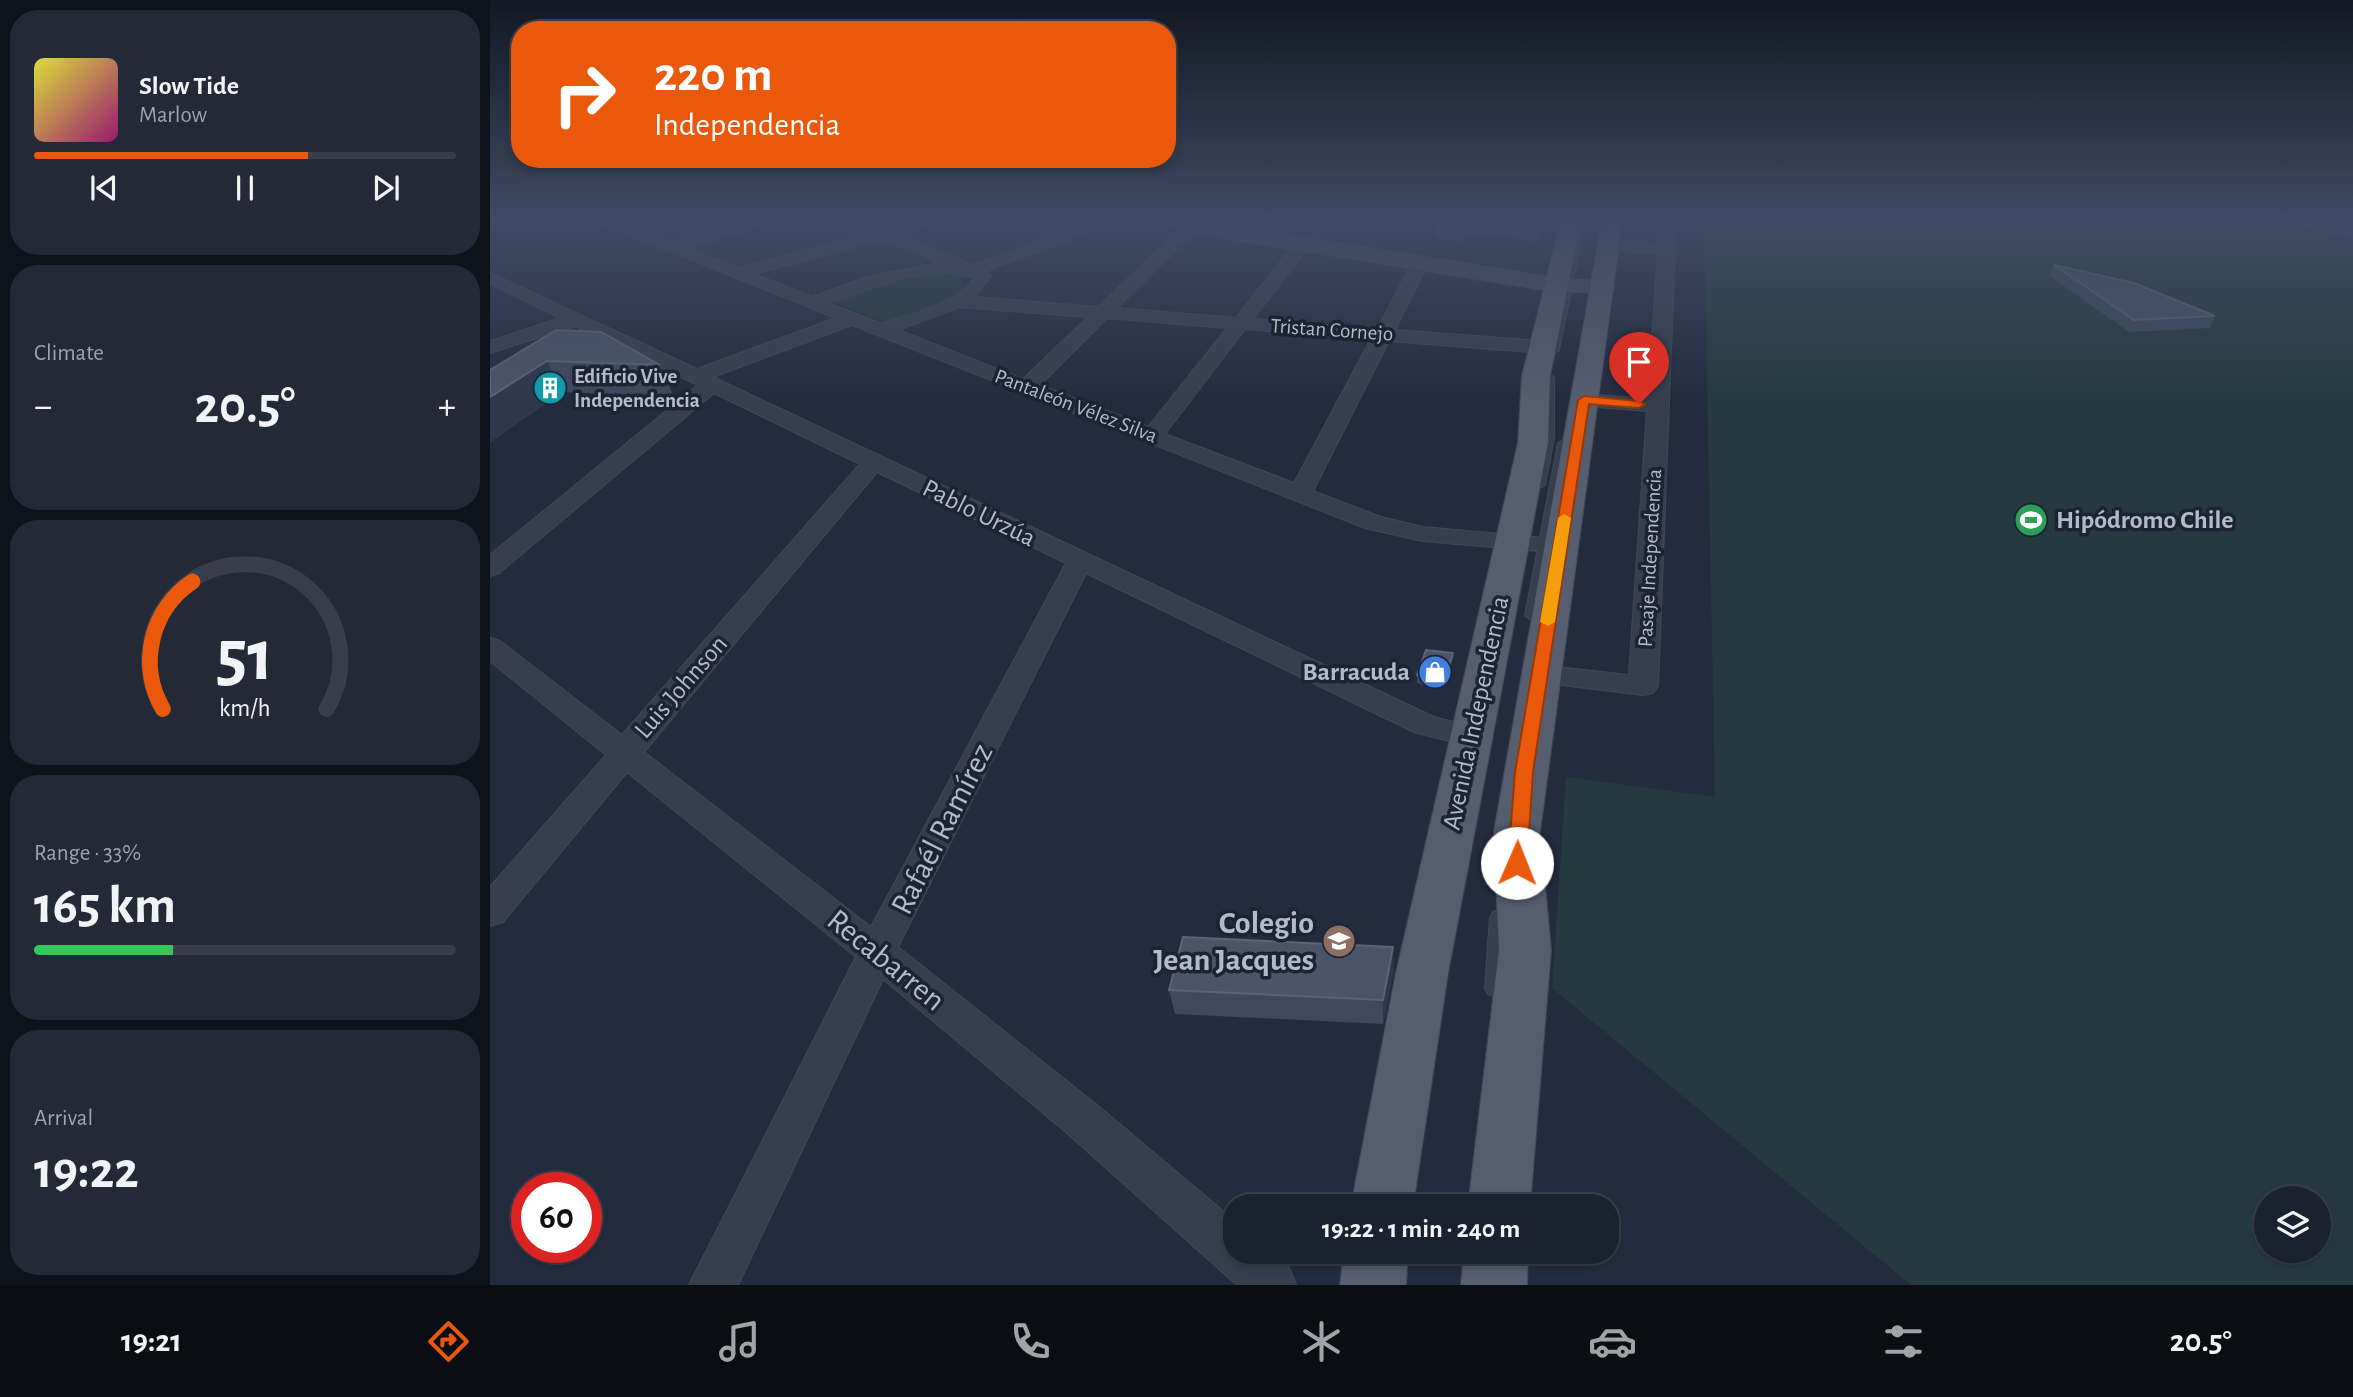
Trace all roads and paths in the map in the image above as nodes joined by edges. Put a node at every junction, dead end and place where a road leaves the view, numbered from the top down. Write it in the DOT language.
graph roads {
  1 [pos="496,281"];
  2 [pos="755,281"];
  3 [pos="878,281"];
  4 [pos="981,281"];
  5 [pos="1131,281"];
  6 [pos="1273,281"];
  7 [pos="1411,281"];
  8 [pos="1538,281"];
  9 [pos="1579,281"];
  10 [pos="1582,281"];
  11 [pos="1584,281"];
  12 [pos="1664,281"];
  13 [pos="1580,287"];
  14 [pos="955,301"];
  15 [pos="813,303"];
  16 [pos="1102,313"];
  17 [pos="851,319"];
  18 [pos="574,320"];
  19 [pos="1240,323"];
  20 [pos="881,330"];
  21 [pos="1382,334"];
  22 [pos="490,347"];
  23 [pos="1542,347"];
  24 [pos="703,382"];
  25 [pos="1026,387"];
  26 [pos="1584,400"];
  27 [pos="1658,406"];
  28 [pos="1152,436"];
  29 [pos="873,462"];
  30 [pos="1300,494"];
  31 [pos="1535,544"];
  32 [pos="1079,562"];
  33 [pos="490,568"];
  34 [pos="490,647"];
  35 [pos="1523,663"];
  36 [pos="1472,737"];
  37 [pos="626,752"];
  38 [pos="1499,897"];
  39 [pos="490,912"];
  40 [pos="877,951"];
  41 [pos="1493,1003"];
  42 [pos="1384,1194"];
  43 [pos="1500,1194"];
  44 [pos="1375,1264"];
  45 [pos="1495,1264"];
  46 [pos="713,1285"];
  47 [pos="1272,1285"];
  48 [pos="1373,1285"];
  49 [pos="1494,1285"];
  1 -- 18 [label="street, Pablo Urzúa"];
  2 -- 15 [label="street, Pantaleón Vélez Silva"];
  3 -- 15 [label="street"];
  4 -- 14 [label="street"];
  5 -- 16 [label="street"];
  6 -- 19 [label="street"];
  7 -- 21 [label="street"];
  8 -- 13 [label="main road"];
  9 -- 13 [label="main road, Avenida Independencia"];
  10 -- 13 [label="lane"];
  11 -- 13 [label="main road, Avenida Independencia"];
  12 -- 27 [label="street, Pasaje Independencia"];
  13 -- 23 [label="main road, Avenida Independencia"];
  13 -- 26 [label="main road, Avenida Independencia"];
  13 -- 31 [label="lane"];
  13 -- 31 [label="lane"];
  14 -- 16 [label="street, Tristan Cornejo"];
  14 -- 20 [label="street"];
  15 -- 17 [label="street, Pantaleón Vélez Silva"];
  16 -- 19 [label="street, Tristan Cornejo"];
  16 -- 25 [label="street"];
  17 -- 20 [label="street, Pantaleón Vélez Silva"];
  17 -- 24 [label="street"];
  18 -- 22 [label="street"];
  18 -- 24 [label="street, Pablo Urzúa"];
  19 -- 21 [label="street, Tristan Cornejo"];
  19 -- 28 [label="street"];
  20 -- 25 [label="street, Pantaleón Vélez Silva"];
  21 -- 23 [label="street, Tristan Cornejo"];
  21 -- 30 [label="street"];
  23 -- 31 [label="main road, Avenida Independencia"];
  24 -- 29 [label="street, Pablo Urzúa"];
  24 -- 33 [label="street"];
  25 -- 28 [label="street, Pantaleón Vélez Silva"];
  26 -- 27 [label="street"];
  26 -- 31 [label="main road, Avenida Independencia"];
  27 -- 35 [label="street, Pasaje Independencia"];
  28 -- 30 [label="street, Pantaleón Vélez Silva"];
  29 -- 32 [label="street, Pablo Urzúa"];
  29 -- 37 [label="street, Luis Johnson"];
  30 -- 31 [label="street, Pantaleón Vélez Silva"];
  31 -- 35 [label="main road, Avenida Independencia"];
  31 -- 36 [label="main road, Avenida Independencia"];
  32 -- 36 [label="street, Pablo Urzúa"];
  32 -- 40 [label="street, Rafaél Ramírez"];
  34 -- 37 [label="street, Recabarren"];
  35 -- 43 [label="main road, Avenida Independencia"];
  36 -- 42 [label="main road, Avenida Independencia"];
  37 -- 39 [label="street, Luis Johnson"];
  37 -- 40 [label="street, Recabarren"];
  38 -- 41 [label="lane"];
  40 -- 46 [label="street, Rafaél Ramírez"];
  40 -- 47 [label="street, Recabarren"];
  44 -- 48 [label="main road"];
  45 -- 49 [label="main road"];
}
